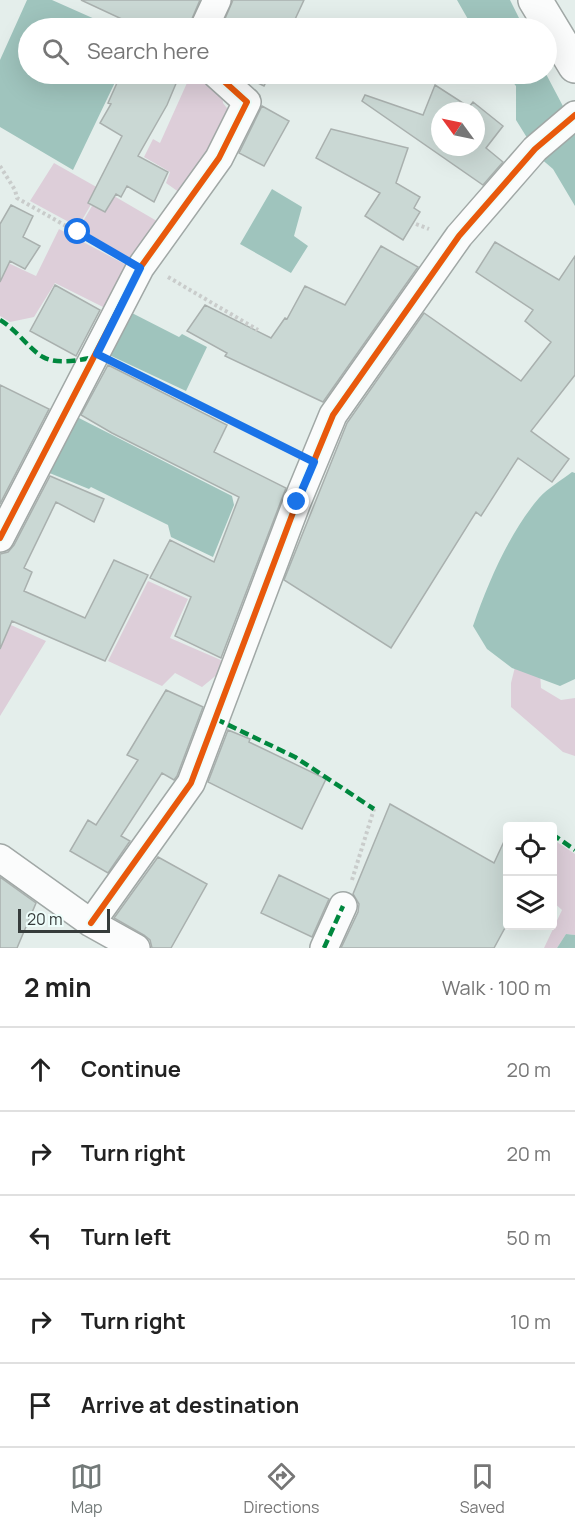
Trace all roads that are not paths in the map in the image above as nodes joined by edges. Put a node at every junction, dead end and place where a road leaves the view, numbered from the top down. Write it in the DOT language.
graph roads {
  1 [pos="217,0"];
  2 [pos="536,0"];
  3 [pos="209,18"];
  4 [pos="547,18"];
  5 [pos="557,36"];
  6 [pos="575,66"];
  7 [pos="227,84"];
  8 [pos="573,117"];
  9 [pos="0,538"];
  10 [pos="0,858"];
  11 [pos="343,906"];
  12 [pos="91,923"];
  13 [pos="136,948"];
  14 [pos="324,948"];
  1 -- 3 [label="street"];
  2 -- 4 [label="street"];
  5 -- 6 [label="street"];
  7 -- 9 [label="street"];
  8 -- 12 [label="street"];
  10 -- 12 [label="street"];
  11 -- 14 [label="street"];
  12 -- 13 [label="street"];
}
